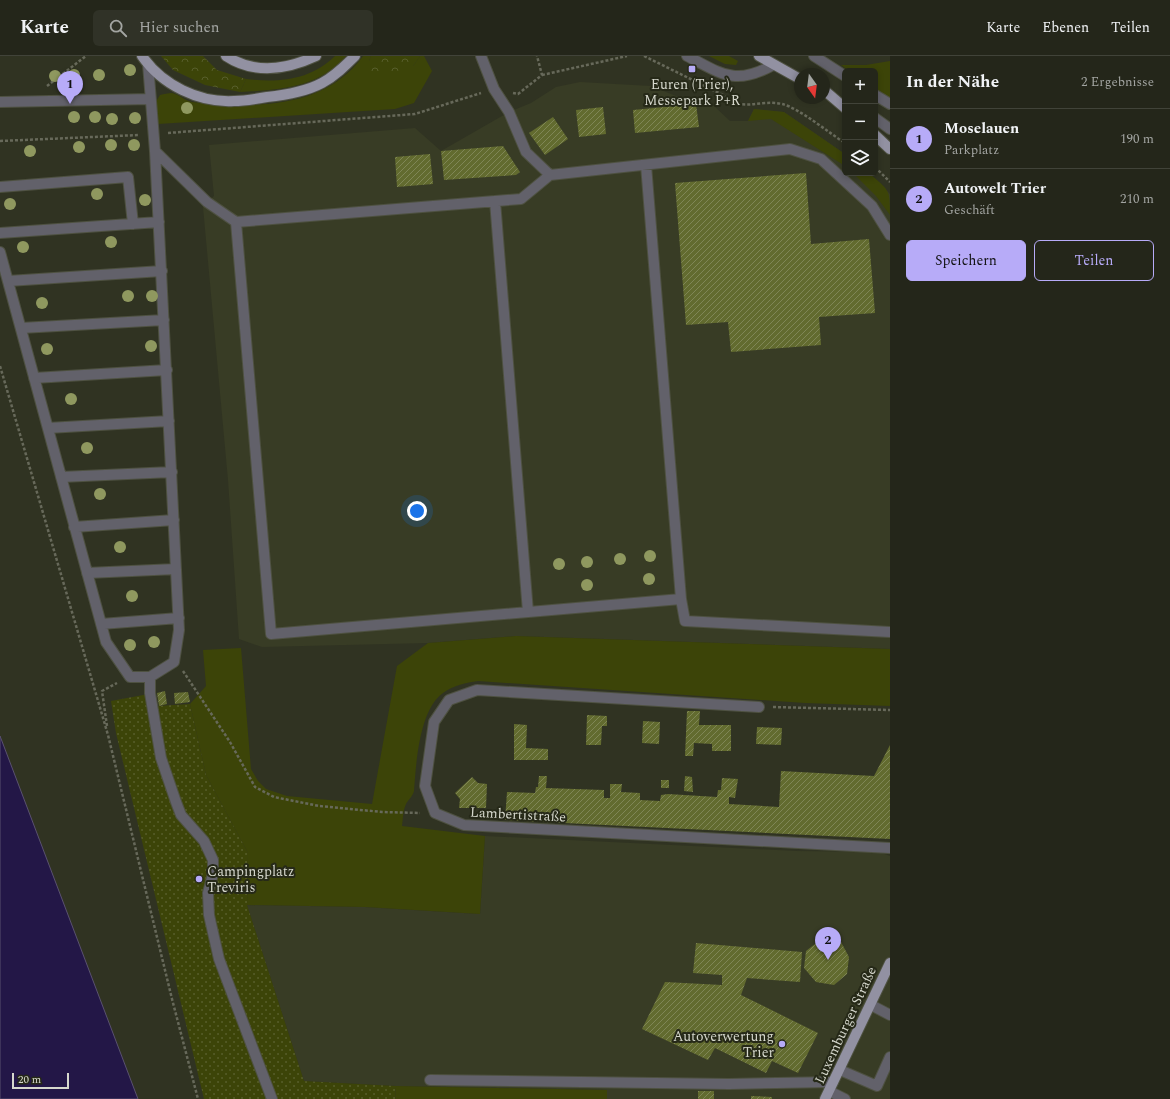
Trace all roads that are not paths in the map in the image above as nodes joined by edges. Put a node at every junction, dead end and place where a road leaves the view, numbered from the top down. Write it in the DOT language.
graph roads {
  1 [pos="226,56"];
  2 [pos="316,56"];
  3 [pos="355,56"];
  4 [pos="481,56"];
  5 [pos="687,56"];
  6 [pos="759,56"];
  7 [pos="814,56"];
  8 [pos="145,60"];
  9 [pos="773,65"];
  10 [pos="842,74"];
  11 [pos="794,76"];
  12 [pos="830,93"];
  13 [pos="830,95"];
  14 [pos="878,97"];
  15 [pos="150,99"];
  16 [pos="842,99"];
  17 [pos="0,102"];
  18 [pos="890,104"];
  19 [pos="842,105"];
  20 [pos="878,120"];
  21 [pos="890,129"];
  22 [pos="878,138"];
  23 [pos="890,149"];
  24 [pos="155,151"];
  25 [pos="646,165"];
  26 [pos="550,175"];
  27 [pos="0,187"];
  28 [pos="495,201"];
  29 [pos="159,222"];
  30 [pos="236,222"];
  31 [pos="133,224"];
  32 [pos="0,233"];
  33 [pos="890,235"];
  34 [pos="0,252"];
  35 [pos="162,272"];
  36 [pos="8,280"];
  37 [pos="164,320"];
  38 [pos="21,328"];
  39 [pos="166,370"];
  40 [pos="34,378"];
  41 [pos="169,421"];
  42 [pos="48,428"];
  43 [pos="172,472"];
  44 [pos="61,477"];
  45 [pos="174,520"];
  46 [pos="74,527"];
  47 [pos="176,569"];
  48 [pos="87,573"];
  49 [pos="681,599"];
  50 [pos="528,612"];
  51 [pos="179,618"];
  52 [pos="101,624"];
  53 [pos="890,632"];
  54 [pos="150,677"];
  55 [pos="759,707"];
  56 [pos="890,848"];
  57 [pos="890,963"];
  58 [pos="871,1005"];
  59 [pos="890,1015"];
  60 [pos="890,1057"];
  61 [pos="840,1070"];
  62 [pos="430,1080"];
  63 [pos="829,1091"];
  64 [pos="272,1099"];
  65 [pos="845,1099"];
  1 -- 2 [label="main road"];
  3 -- 8 [label="main road"];
  4 -- 26 [label="street"];
  5 -- 9 [label="street"];
  6 -- 9 [label="main road"];
  7 -- 10 [label="street"];
  8 -- 15 [label="street"];
  9 -- 11 [label="main road"];
  12 -- 16 [label="street"];
  13 -- 19 [label="main road"];
  14 -- 18 [label="street"];
  15 -- 17 [label="street"];
  15 -- 24 [label="street"];
  20 -- 21 [label="street"];
  22 -- 23 [label="main road"];
  24 -- 29 [label="street"];
  24 -- 30 [label="street"];
  25 -- 26 [label="street"];
  25 -- 33 [label="street"];
  25 -- 49 [label="street"];
  26 -- 28 [label="street"];
  27 -- 31 [label="street"];
  28 -- 30 [label="street"];
  28 -- 50 [label="street"];
  29 -- 31 [label="street"];
  29 -- 35 [label="street"];
  30 -- 50 [label="street"];
  31 -- 32 [label="street"];
  34 -- 36 [label="street"];
  35 -- 36 [label="street"];
  35 -- 37 [label="street"];
  36 -- 38 [label="street"];
  37 -- 38 [label="street"];
  37 -- 39 [label="street"];
  38 -- 40 [label="street"];
  39 -- 40 [label="street"];
  39 -- 41 [label="street"];
  40 -- 42 [label="street"];
  41 -- 42 [label="street"];
  41 -- 43 [label="street"];
  42 -- 44 [label="street"];
  43 -- 44 [label="street"];
  43 -- 45 [label="street"];
  44 -- 46 [label="street"];
  45 -- 46 [label="street"];
  45 -- 47 [label="street"];
  46 -- 48 [label="street"];
  47 -- 48 [label="street"];
  47 -- 51 [label="street"];
  48 -- 52 [label="street"];
  49 -- 50 [label="street"];
  49 -- 53 [label="street"];
  51 -- 52 [label="street"];
  51 -- 54 [label="street"];
  52 -- 54 [label="street"];
  54 -- 64 [label="street"];
  55 -- 56 [label="street, Lambertistraße"];
  57 -- 58 [label="main road, Luxemburger Straße"];
  58 -- 59 [label="street"];
  58 -- 61 [label="main road, Luxemburger Straße"];
  60 -- 61 [label="street"];
  61 -- 63 [label="main road, Luxemburger Straße"];
  62 -- 63 [label="street"];
  63 -- 65 [label="street"];
}
